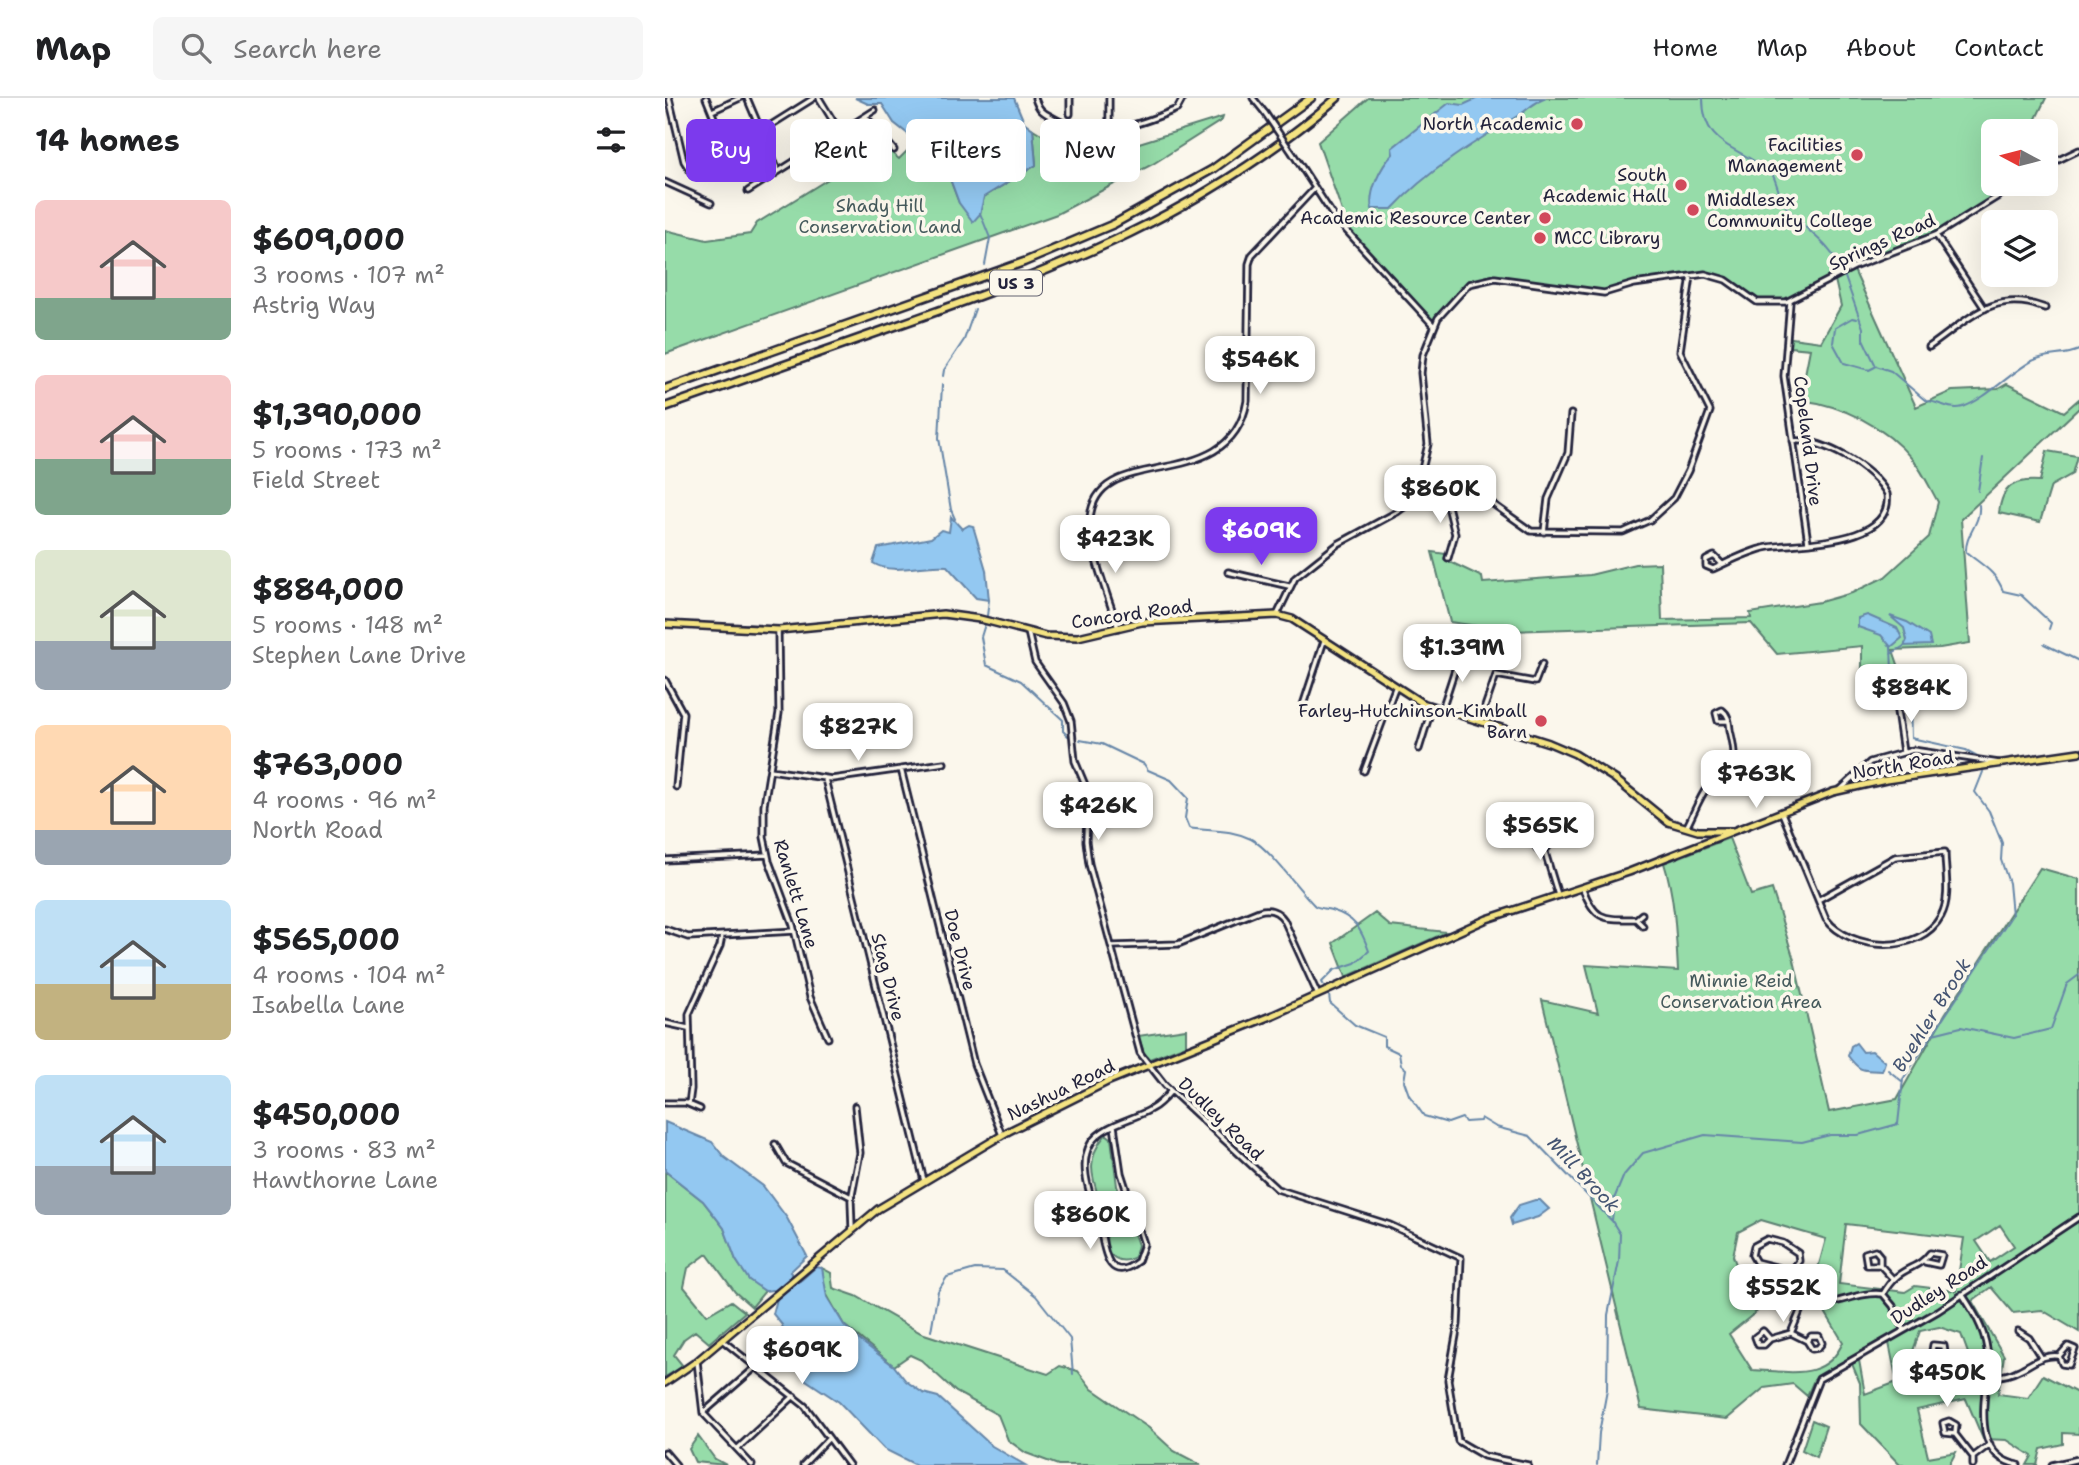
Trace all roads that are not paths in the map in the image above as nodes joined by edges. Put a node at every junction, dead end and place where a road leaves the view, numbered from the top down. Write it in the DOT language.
graph roads {
  1 [pos="669,98"];
  2 [pos="706,98"];
  3 [pos="740,98"];
  4 [pos="747,98"];
  5 [pos="817,98"];
  6 [pos="1035,98"];
  7 [pos="1069,98"];
  8 [pos="1109,98"];
  9 [pos="1183,98"];
  10 [pos="1253,98"];
  11 [pos="1311,98"];
  12 [pos="1337,98"];
  13 [pos="875,110"];
  14 [pos="712,111"];
  15 [pos="1070,114"];
  16 [pos="865,117"];
  17 [pos="715,119"];
  18 [pos="757,119"];
  19 [pos="831,119"];
  20 [pos="862,119"];
  21 [pos="1054,119"];
  22 [pos="1109,119"];
  23 [pos="1140,122"];
  24 [pos="776,123"];
  25 [pos="894,150"];
  26 [pos="2079,150"];
  27 [pos="2058,160"];
  28 [pos="790,163"];
  29 [pos="686,164"];
  30 [pos="776,166"];
  31 [pos="778,171"];
  32 [pos="665,182"];
  33 [pos="1315,188"];
  34 [pos="748,191"];
  35 [pos="1999,196"];
  36 [pos="711,203"];
  37 [pos="1936,235"];
  38 [pos="1691,276"];
  39 [pos="1790,301"];
  40 [pos="2045,308"];
  41 [pos="1985,309"];
  42 [pos="1434,326"];
  43 [pos="1929,347"];
  44 [pos="665,389"];
  45 [pos="665,407"];
  46 [pos="1571,414"];
  47 [pos="1793,441"];
  48 [pos="1418,491"];
  49 [pos="1444,494"];
  50 [pos="1544,532"];
  51 [pos="1808,542"];
  52 [pos="1448,558"];
  53 [pos="1722,564"];
  54 [pos="1227,572"];
  55 [pos="1289,586"];
  56 [pos="1277,615"];
  57 [pos="665,621"];
  58 [pos="1118,628"];
  59 [pos="778,630"];
  60 [pos="1028,632"];
  61 [pos="1324,641"];
  62 [pos="1460,654"];
  63 [pos="1542,664"];
  64 [pos="665,680"];
  65 [pos="1395,688"];
  66 [pos="1895,698"];
  67 [pos="1433,706"];
  68 [pos="1302,708"];
  69 [pos="1442,709"];
  70 [pos="1479,721"];
  71 [pos="1728,721"];
  72 [pos="1419,749"];
  73 [pos="1903,752"];
  74 [pos="2079,752"];
  75 [pos="944,763"];
  76 [pos="2001,764"];
  77 [pos="901,769"];
  78 [pos="770,770"];
  79 [pos="1364,771"];
  80 [pos="825,779"];
  81 [pos="676,787"];
  82 [pos="1842,789"];
  83 [pos="1782,813"];
  84 [pos="1686,828"];
  85 [pos="1698,831"];
  86 [pos="1736,832"];
  87 [pos="1701,845"];
  88 [pos="1544,849"];
  89 [pos="767,855"];
  90 [pos="665,860"];
  91 [pos="1583,888"];
  92 [pos="1559,897"];
  93 [pos="1818,900"];
  94 [pos="1642,914"];
  95 [pos="1636,919"];
  96 [pos="1643,926"];
  97 [pos="665,929"];
  98 [pos="795,931"];
  99 [pos="722,936"];
  100 [pos="1112,946"];
  101 [pos="1318,995"];
  102 [pos="665,1023"];
  103 [pos="688,1028"];
  104 [pos="828,1038"];
  105 [pos="1147,1066"];
  106 [pos="1171,1091"];
  107 [pos="665,1103"];
  108 [pos="689,1104"];
  109 [pos="855,1106"];
  110 [pos="700,1109"];
  111 [pos="1114,1126"];
  112 [pos="1002,1135"];
  113 [pos="775,1144"];
  114 [pos="924,1181"];
  115 [pos="851,1197"];
  116 [pos="2079,1217"];
  117 [pos="852,1228"];
  118 [pos="1925,1262"];
  119 [pos="1879,1265"];
  120 [pos="1791,1271"];
  121 [pos="1892,1278"];
  122 [pos="1883,1294"];
  123 [pos="1962,1294"];
  124 [pos="1806,1297"];
  125 [pos="1904,1330"];
  126 [pos="2018,1331"];
  127 [pos="1791,1333"];
  128 [pos="1770,1339"];
  129 [pos="722,1340"];
  130 [pos="1807,1340"];
  131 [pos="2059,1356"];
  132 [pos="2041,1357"];
  133 [pos="1946,1360"];
  134 [pos="697,1361"];
  135 [pos="756,1367"];
  136 [pos="1986,1375"];
  137 [pos="665,1383"];
  138 [pos="794,1396"];
  139 [pos="703,1413"];
  140 [pos="1955,1434"];
  141 [pos="829,1438"];
  142 [pos="1990,1444"];
  143 [pos="737,1449"];
  144 [pos="665,1452"];
  145 [pos="1973,1457"];
  146 [pos="2079,1459"];
  147 [pos="676,1465"];
  148 [pos="752,1465"];
  149 [pos="803,1465"];
  150 [pos="849,1465"];
  151 [pos="1528,1465"];
  152 [pos="1785,1465"];
  153 [pos="1973,1465"];
  154 [pos="2018,1465"];
  155 [pos="2052,1465"];
  1 -- 29 [label="street"];
  2 -- 14 [label="street"];
  3 -- 14 [label="street"];
  4 -- 18 [label="street"];
  5 -- 19 [label="street"];
  5 -- 24 [label="street"];
  6 -- 21 [label="street"];
  7 -- 15 [label="street"];
  8 -- 22 [label="street"];
  9 -- 23 [label="street"];
  10 -- 33 [label="street, bridge"];
  11 -- 44 [label="highway, US 3"];
  12 -- 45 [label="highway, US 3"];
  13 -- 16 [label="street"];
  14 -- 17 [label="street"];
  16 -- 20 [label="street"];
  16 -- 25 [label="street"];
  26 -- 27 [label="street"];
  28 -- 31 [label="street"];
  30 -- 31 [label="street"];
  31 -- 34 [label="street"];
  32 -- 36 [label="street"];
  33 -- 42 [label="street"];
  33 -- 58 [label="street"];
  35 -- 37 [label="street, Springs Road"];
  37 -- 39 [label="street, Springs Road"];
  37 -- 41 [label="street"];
  38 -- 39 [label="street, Springs Road"];
  38 -- 42 [label="street, Springs Road"];
  38 -- 50 [label="street"];
  39 -- 47 [label="street, Copeland Drive"];
  40 -- 41 [label="street"];
  41 -- 43 [label="street"];
  42 -- 48 [label="street, Springs Road"];
  46 -- 50 [label="street"];
  47 -- 51 [label="street, Copeland Drive"];
  47 -- 51 [label="street"];
  48 -- 49 [label="street"];
  48 -- 55 [label="street"];
  49 -- 50 [label="street"];
  49 -- 52 [label="street"];
  51 -- 53 [label="street"];
  53 -- 53 [label="street"];
  54 -- 55 [label="street"];
  55 -- 56 [label="street"];
  56 -- 58 [label="main road, Concord Road"];
  56 -- 61 [label="main road, Concord Road"];
  57 -- 59 [label="main road, Concord Road"];
  58 -- 60 [label="main road, Concord Road"];
  59 -- 60 [label="main road, Concord Road"];
  59 -- 78 [label="street, Ranlett Lane"];
  60 -- 100 [label="street, Dudley Road"];
  61 -- 65 [label="main road, Concord Road"];
  61 -- 68 [label="street"];
  62 -- 69 [label="street"];
  63 -- 70 [label="street"];
  64 -- 81 [label="street"];
  65 -- 67 [label="main road, Concord Road"];
  65 -- 79 [label="street"];
  66 -- 73 [label="street"];
  67 -- 69 [label="main road, Concord Road"];
  67 -- 72 [label="street"];
  69 -- 70 [label="main road, Concord Road"];
  70 -- 84 [label="main road"];
  71 -- 84 [label="street"];
  73 -- 76 [label="street"];
  73 -- 82 [label="street"];
  74 -- 76 [label="main road, North Road"];
  75 -- 77 [label="street"];
  76 -- 82 [label="main road, North Road"];
  77 -- 80 [label="street"];
  77 -- 112 [label="street, Doe Drive"];
  78 -- 80 [label="street"];
  78 -- 89 [label="street, Ranlett Lane"];
  80 -- 114 [label="street, Stag Drive"];
  82 -- 83 [label="main road, North Road"];
  83 -- 86 [label="main road, North Road"];
  83 -- 93 [label="street"];
  84 -- 85 [label="main road"];
  85 -- 86 [label="main road"];
  85 -- 87 [label="main road"];
  86 -- 87 [label="main road, North Road"];
  87 -- 91 [label="main road, North Road"];
  88 -- 92 [label="street"];
  89 -- 90 [label="street"];
  89 -- 98 [label="street, Ranlett Lane"];
  91 -- 92 [label="main road, Nashua Road"];
  91 -- 95 [label="street"];
  92 -- 101 [label="main road, Nashua Road"];
  93 -- 93 [label="street"];
  94 -- 95 [label="street"];
  95 -- 96 [label="street"];
  97 -- 99 [label="street"];
  98 -- 99 [label="street"];
  98 -- 104 [label="street, Ranlett Lane"];
  99 -- 103 [label="street"];
  100 -- 101 [label="street"];
  100 -- 105 [label="street, Dudley Road"];
  101 -- 105 [label="main road, Nashua Road"];
  102 -- 103 [label="street"];
  103 -- 108 [label="street"];
  105 -- 106 [label="street, Dudley Road"];
  105 -- 112 [label="main road, Nashua Road"];
  106 -- 111 [label="street"];
  106 -- 151 [label="street, Dudley Road"];
  107 -- 108 [label="street"];
  108 -- 110 [label="street"];
  109 -- 115 [label="street"];
  111 -- 111 [label="street"];
  112 -- 114 [label="main road, Nashua Road"];
  113 -- 115 [label="street"];
  114 -- 117 [label="main road, Nashua Road"];
  115 -- 117 [label="street"];
  116 -- 123 [label="street, Dudley Road"];
  117 -- 129 [label="main road, Nashua Road"];
  118 -- 118 [label="street"];
  118 -- 121 [label="street"];
  119 -- 119 [label="street"];
  119 -- 121 [label="street"];
  120 -- 120 [label="street"];
  120 -- 124 [label="street"];
  121 -- 122 [label="street"];
  122 -- 124 [label="street"];
  122 -- 125 [label="street"];
  123 -- 125 [label="street, Dudley Road"];
  123 -- 136 [label="street"];
  124 -- 127 [label="street"];
  125 -- 152 [label="street, Dudley Road"];
  126 -- 132 [label="street"];
  127 -- 128 [label="street"];
  127 -- 130 [label="street"];
  128 -- 128 [label="street"];
  129 -- 134 [label="main road, Nashua Road"];
  129 -- 135 [label="street"];
  130 -- 130 [label="street"];
  131 -- 131 [label="street"];
  131 -- 132 [label="street"];
  132 -- 136 [label="street"];
  133 -- 133 [label="street"];
  133 -- 136 [label="street"];
  134 -- 137 [label="main road, Nashua Road"];
  134 -- 139 [label="street"];
  135 -- 138 [label="street"];
  135 -- 139 [label="street"];
  136 -- 142 [label="street"];
  138 -- 141 [label="street"];
  138 -- 143 [label="street"];
  139 -- 143 [label="street"];
  140 -- 140 [label="street"];
  140 -- 145 [label="street"];
  141 -- 149 [label="street"];
  141 -- 150 [label="street"];
  142 -- 145 [label="street"];
  142 -- 154 [label="street"];
  143 -- 148 [label="street"];
  144 -- 147 [label="street"];
  145 -- 153 [label="street"];
  146 -- 155 [label="street"];
}
